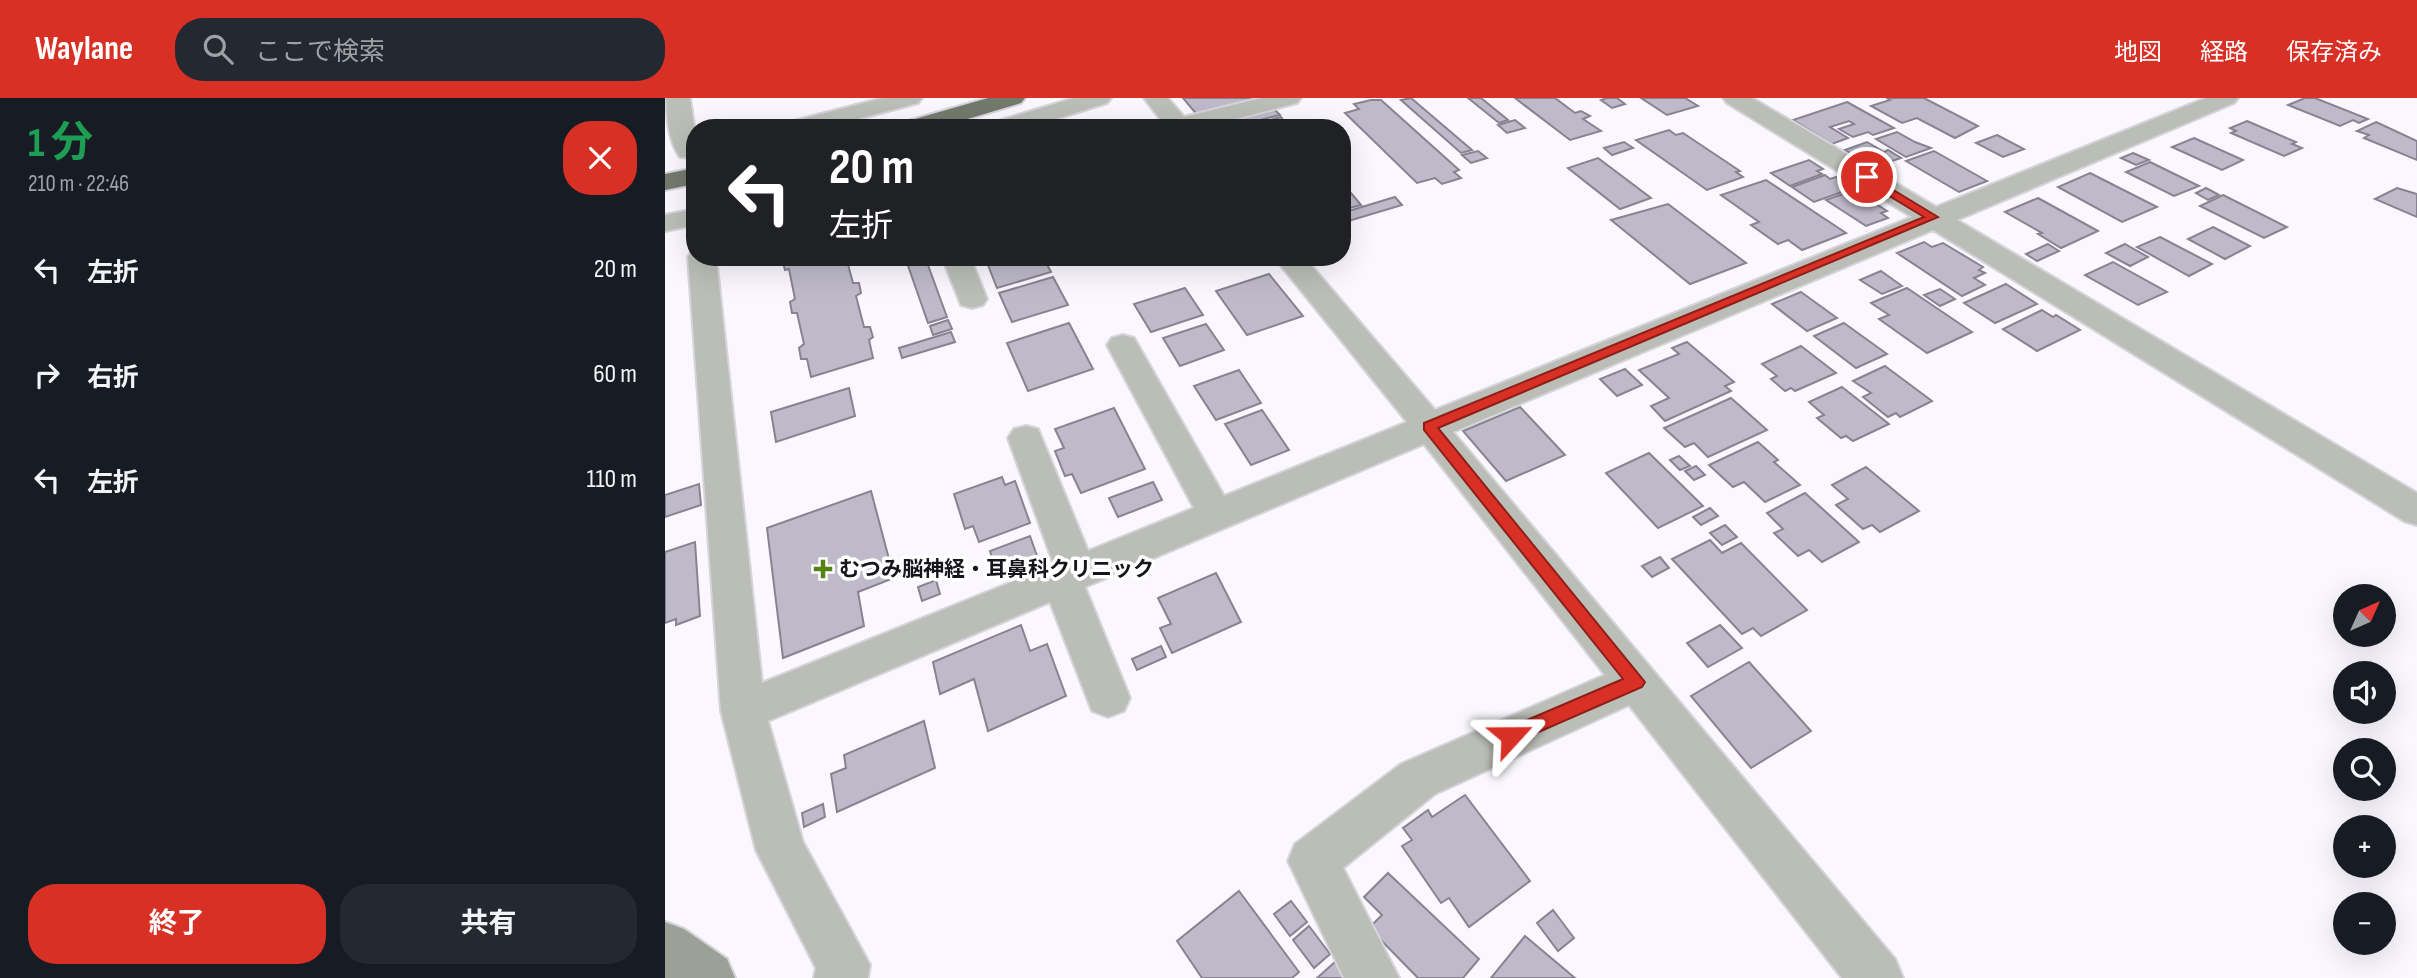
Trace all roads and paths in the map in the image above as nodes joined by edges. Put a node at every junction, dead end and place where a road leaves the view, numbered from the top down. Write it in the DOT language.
graph roads {
  1 [pos="678,98"];
  2 [pos="911,98"];
  3 [pos="1013,98"];
  4 [pos="1099,98"];
  5 [pos="1156,98"];
  6 [pos="1289,98"];
  7 [pos="1735,98"];
  8 [pos="2223,98"];
  9 [pos="830,119"];
  10 [pos="941,119"];
  11 [pos="1030,119"];
  12 [pos="1173,119"];
  13 [pos="1209,119"];
  14 [pos="686,159"];
  15 [pos="665,182"];
  16 [pos="1933,217"];
  17 [pos="686,218"];
  18 [pos="665,223"];
  19 [pos="703,266"];
  20 [pos="959,266"];
  21 [pos="1296,266"];
  22 [pos="972,299"];
  23 [pos="1123,345"];
  24 [pos="1429,426"];
  25 [pos="1026,438"];
  26 [pos="2417,511"];
  27 [pos="1216,515"];
  28 [pos="1069,576"];
  29 [pos="1636,682"];
  30 [pos="1108,698"];
  31 [pos="743,711"];
  32 [pos="665,948"];
  33 [pos="708,978"];
  34 [pos="841,978"];
  35 [pos="1371,978"];
  36 [pos="1876,978"];
  1 -- 14 [label="street"];
  2 -- 9 [label="street"];
  3 -- 10 [label="highway"];
  4 -- 11 [label="street"];
  5 -- 12 [label="street"];
  6 -- 13 [label="street"];
  7 -- 16 [label="street"];
  8 -- 16 [label="street"];
  14 -- 15 [label="highway"];
  16 -- 24 [label="street"];
  16 -- 26 [label="street"];
  17 -- 18 [label="street"];
  19 -- 31 [label="street"];
  20 -- 22 [label="street"];
  21 -- 24 [label="street"];
  23 -- 27 [label="street"];
  24 -- 27 [label="street"];
  24 -- 29 [label="street"];
  25 -- 28 [label="street"];
  27 -- 28 [label="street"];
  28 -- 30 [label="street"];
  28 -- 31 [label="street"];
  29 -- 35 [label="street"];
  29 -- 36 [label="street"];
  31 -- 34 [label="street"];
  32 -- 33 [label="street"];
}
